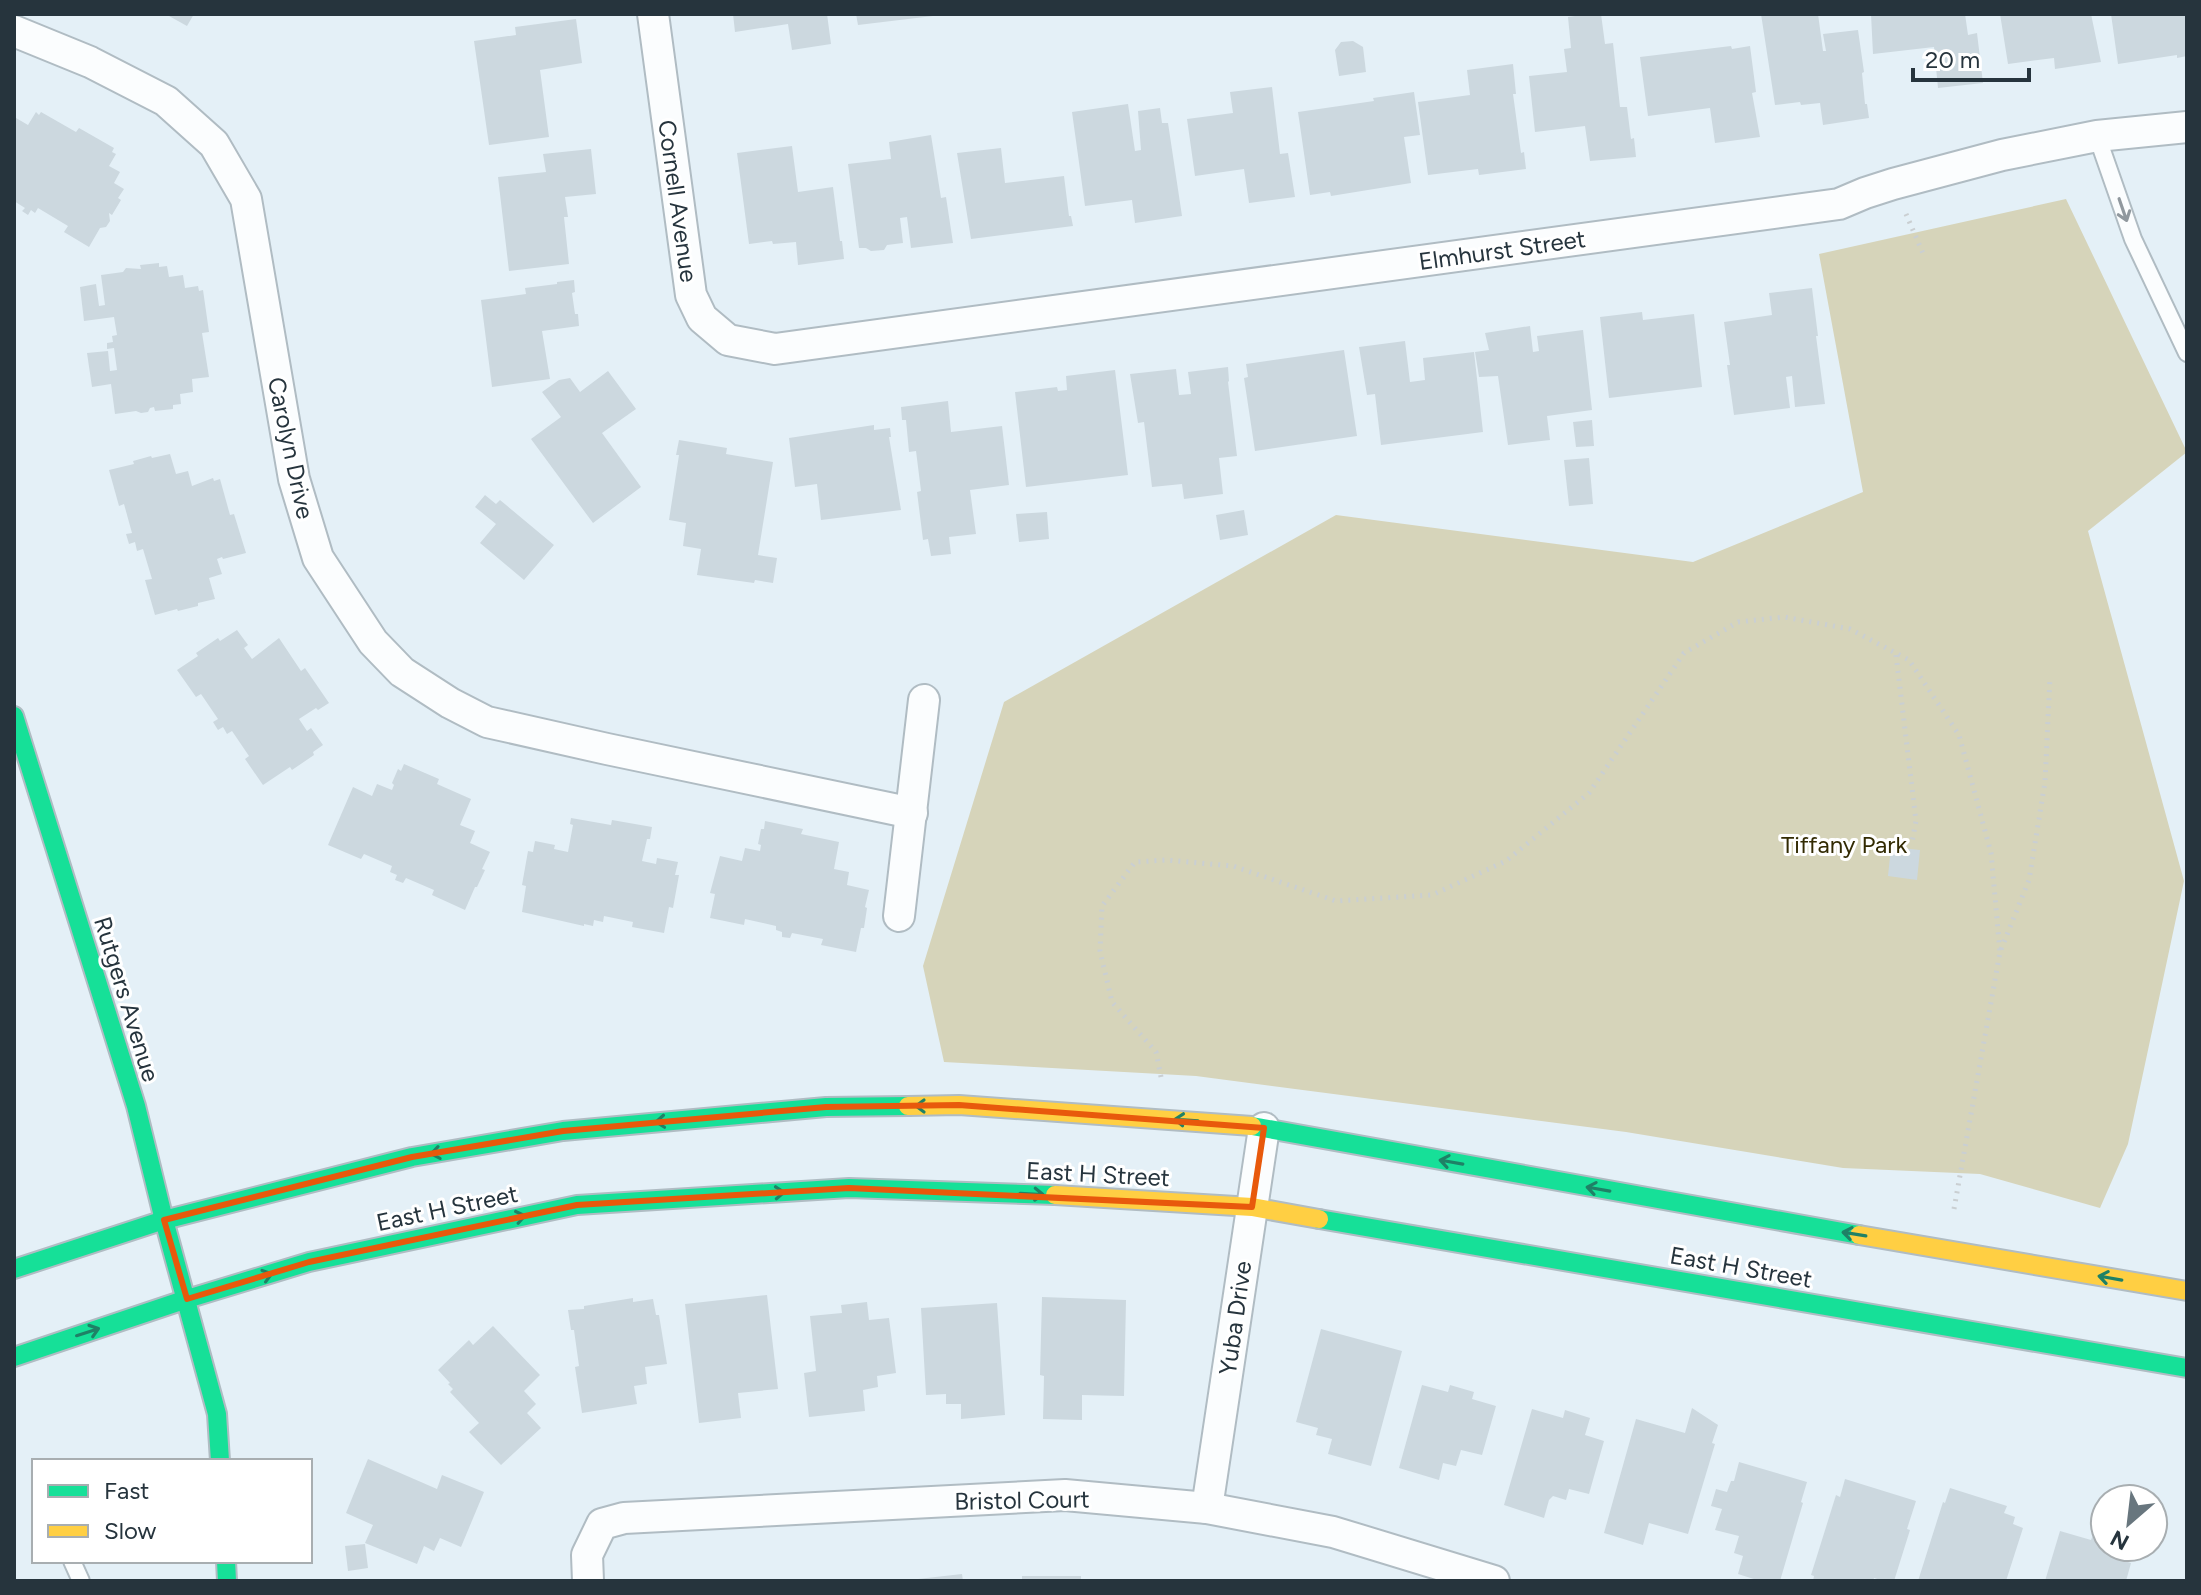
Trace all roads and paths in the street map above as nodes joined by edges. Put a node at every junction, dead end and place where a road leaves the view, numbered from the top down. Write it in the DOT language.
graph roads {
  1 [pos="653,14"];
  2 [pos="14,31"];
  3 [pos="2187,127"];
  4 [pos="2097,136"];
  5 [pos="1893,184"];
  6 [pos="1925,258"];
  7 [pos="810,345"];
  8 [pos="2187,353"];
  9 [pos="1896,654"];
  10 [pos="2050,677"];
  11 [pos="924,700"];
  12 [pos="14,716"];
  13 [pos="912,813"];
  14 [pos="1912,842"];
  15 [pos="899,916"];
  16 [pos="2000,952"];
  17 [pos="1170,1119"];
  18 [pos="1264,1128"];
  19 [pos="1252,1207"];
  20 [pos="164,1220"];
  21 [pos="1946,1249"];
  22 [pos="14,1269"];
  23 [pos="2187,1291"];
  24 [pos="187,1299"];
  25 [pos="14,1357"];
  26 [pos="2187,1368"];
  27 [pos="220,1459"];
  28 [pos="1207,1508"];
  29 [pos="588,1581"];
  30 [pos="1494,1581"];
  1 -- 7 [label="street, Cornell Avenue"];
  2 -- 13 [label="street, Carolyn Drive"];
  3 -- 4 [label="street, Elmhurst Street"];
  4 -- 5 [label="street, Elmhurst Street"];
  4 -- 8 [label="lane, one-way"];
  5 -- 6 [label="path"];
  5 -- 7 [label="street, Elmhurst Street"];
  9 -- 14 [label="path"];
  9 -- 16 [label="path"];
  9 -- 17 [label="path"];
  10 -- 16 [label="path"];
  11 -- 13 [label="street"];
  12 -- 20 [label="main road, Rutgers Avenue"];
  13 -- 15 [label="street"];
  16 -- 21 [label="path"];
  18 -- 17 [label="main road, one-way"];
  17 -- 20 [label="main road, one-way"];
  18 -- 19 [label="street, Yuba Drive"];
  21 -- 18 [label="main road, one-way"];
  24 -- 19 [label="main road, East H Street, one-way"];
  19 -- 26 [label="main road, East H Street"];
  19 -- 28 [label="street, Yuba Drive"];
  20 -- 22 [label="main road"];
  20 -- 24 [label="main road, Rutgers Avenue"];
  23 -- 21 [label="main road, one-way"];
  25 -- 24 [label="main road, East H Street, one-way"];
  24 -- 27 [label="main road, Rutgers Avenue"];
  28 -- 29 [label="street, Bristol Court"];
  28 -- 30 [label="street, Bristol Court"];
}
